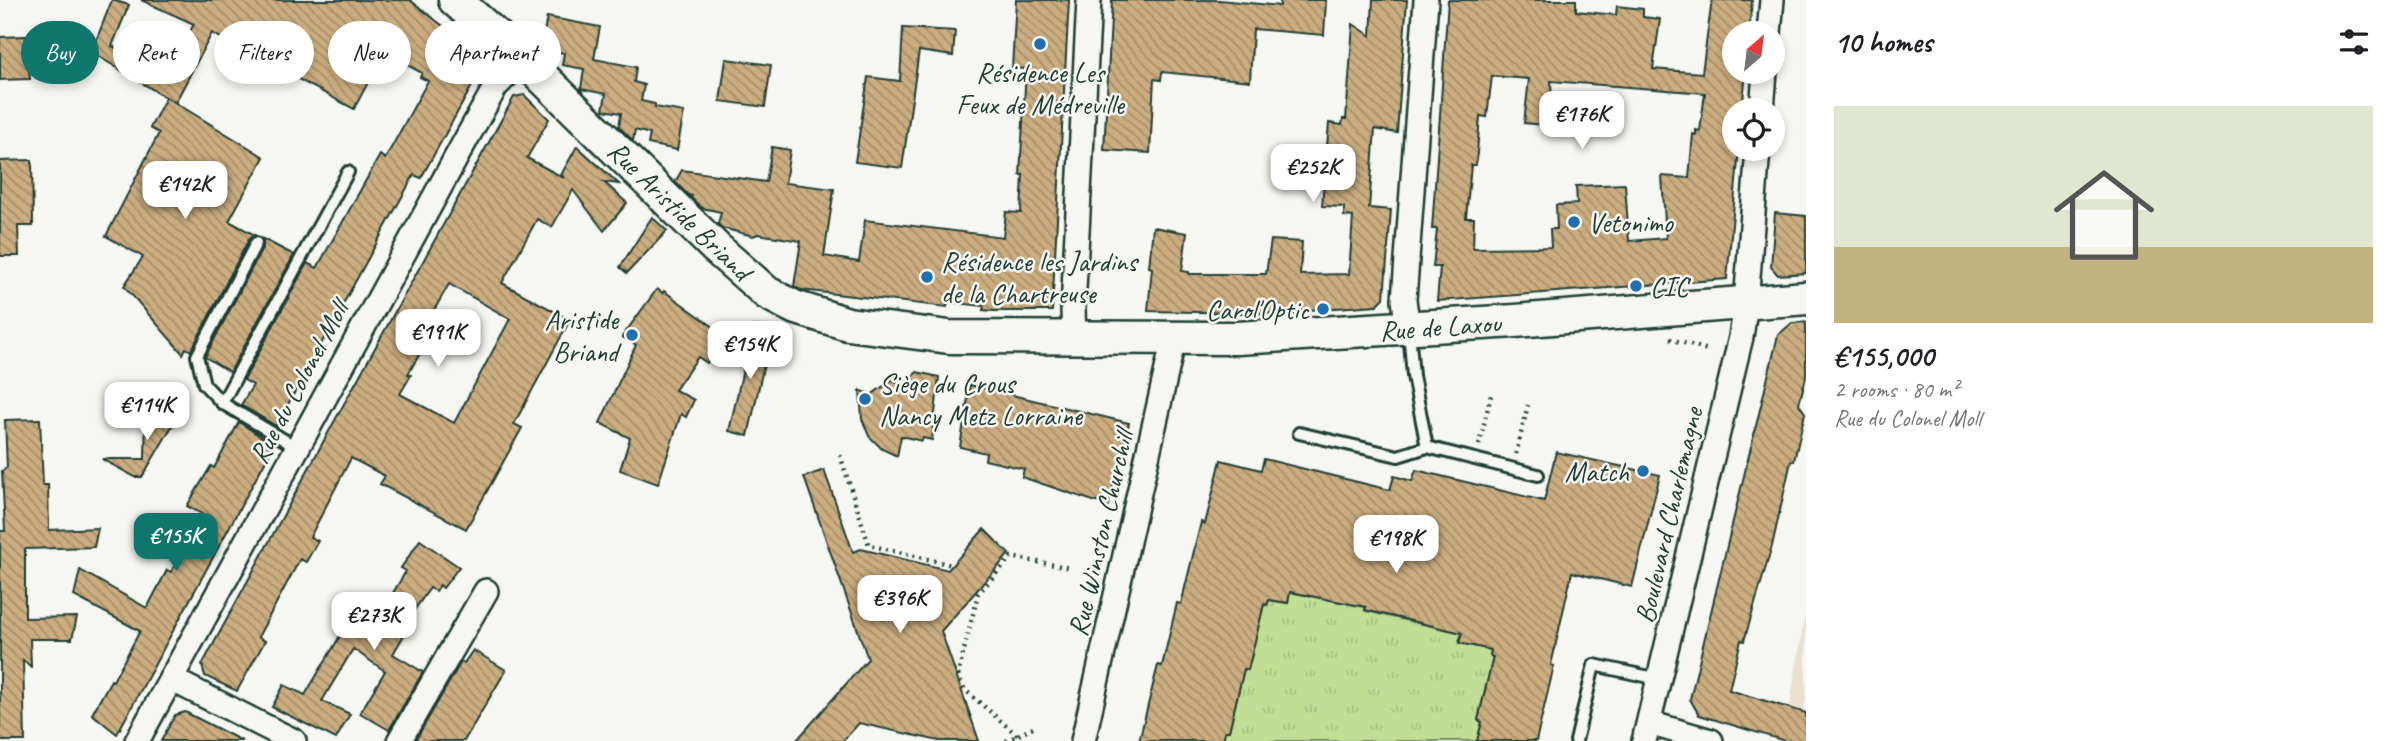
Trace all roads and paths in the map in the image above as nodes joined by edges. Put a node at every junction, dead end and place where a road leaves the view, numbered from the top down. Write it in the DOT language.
graph roads {
  1 [pos="455,0"];
  2 [pos="1089,0"];
  3 [pos="1426,0"];
  4 [pos="1772,0"];
  5 [pos="479,21"];
  6 [pos="1770,21"];
  7 [pos="498,84"];
  8 [pos="549,84"];
  9 [pos="1757,161"];
  10 [pos="348,172"];
  11 [pos="256,243"];
  12 [pos="1806,298"];
  13 [pos="1746,303"];
  14 [pos="1408,328"];
  15 [pos="1074,338"];
  16 [pos="1174,338"];
  17 [pos="1670,339"];
  18 [pos="1708,350"];
  19 [pos="1491,395"];
  20 [pos="222,403"];
  21 [pos="1528,405"];
  22 [pos="1299,433"];
  23 [pos="296,447"];
  24 [pos="1427,447"];
  25 [pos="840,455"];
  26 [pos="1475,459"];
  27 [pos="1512,468"];
  28 [pos="1538,475"];
  29 [pos="869,545"];
  30 [pos="872,552"];
  31 [pos="952,565"];
  32 [pos="1071,568"];
  33 [pos="882,583"];
  34 [pos="486,591"];
  35 [pos="893,618"];
  36 [pos="171,679"];
  37 [pos="1659,679"];
  38 [pos="1035,727"];
  39 [pos="1647,732"];
  40 [pos="1017,735"];
  41 [pos="137,741"];
  42 [pos="294,741"];
  43 [pos="399,741"];
  44 [pos="1006,741"];
  45 [pos="1083,741"];
  46 [pos="1576,741"];
  47 [pos="1711,741"];
  1 -- 5 [label="main road, Rue Aristide Briand"];
  2 -- 15 [label="street"];
  3 -- 14 [label="street"];
  4 -- 6 [label="street"];
  7 -- 23 [label="street, Rue du Colonel Moll"];
  8 -- 15 [label="main road, Rue Aristide Briand"];
  9 -- 13 [label="street, Boulevard Charlemagne"];
  10 -- 20 [label="lane"];
  11 -- 20 [label="lane"];
  12 -- 13 [label="main road, Rue de Laxou"];
  13 -- 14 [label="main road, Rue de Laxou"];
  13 -- 37 [label="street, Boulevard Charlemagne"];
  14 -- 16 [label="main road, Rue de Laxou"];
  14 -- 24 [label="lane"];
  15 -- 16 [label="main road, Rue de Laxou"];
  16 -- 45 [label="street, Rue Winston Churchill"];
  17 -- 18 [label="path"];
  19 -- 26 [label="path"];
  20 -- 23 [label="lane"];
  21 -- 27 [label="path"];
  22 -- 24 [label="lane"];
  23 -- 36 [label="street, Rue du Colonel Moll"];
  24 -- 26 [label="lane"];
  25 -- 29 [label="path"];
  26 -- 27 [label="lane"];
  27 -- 28 [label="lane"];
  29 -- 30 [label="path"];
  29 -- 31 [label="path"];
  32 -- 40 [label="path"];
  33 -- 35 [label="path"];
  34 -- 43 [label="street"];
  36 -- 41 [label="street, Rue du Colonel Moll"];
  36 -- 42 [label="street"];
  37 -- 39 [label="street, Boulevard Charlemagne"];
  37 -- 46 [label="lane"];
  38 -- 40 [label="path"];
  39 -- 47 [label="street"];
  40 -- 44 [label="path"];
}
